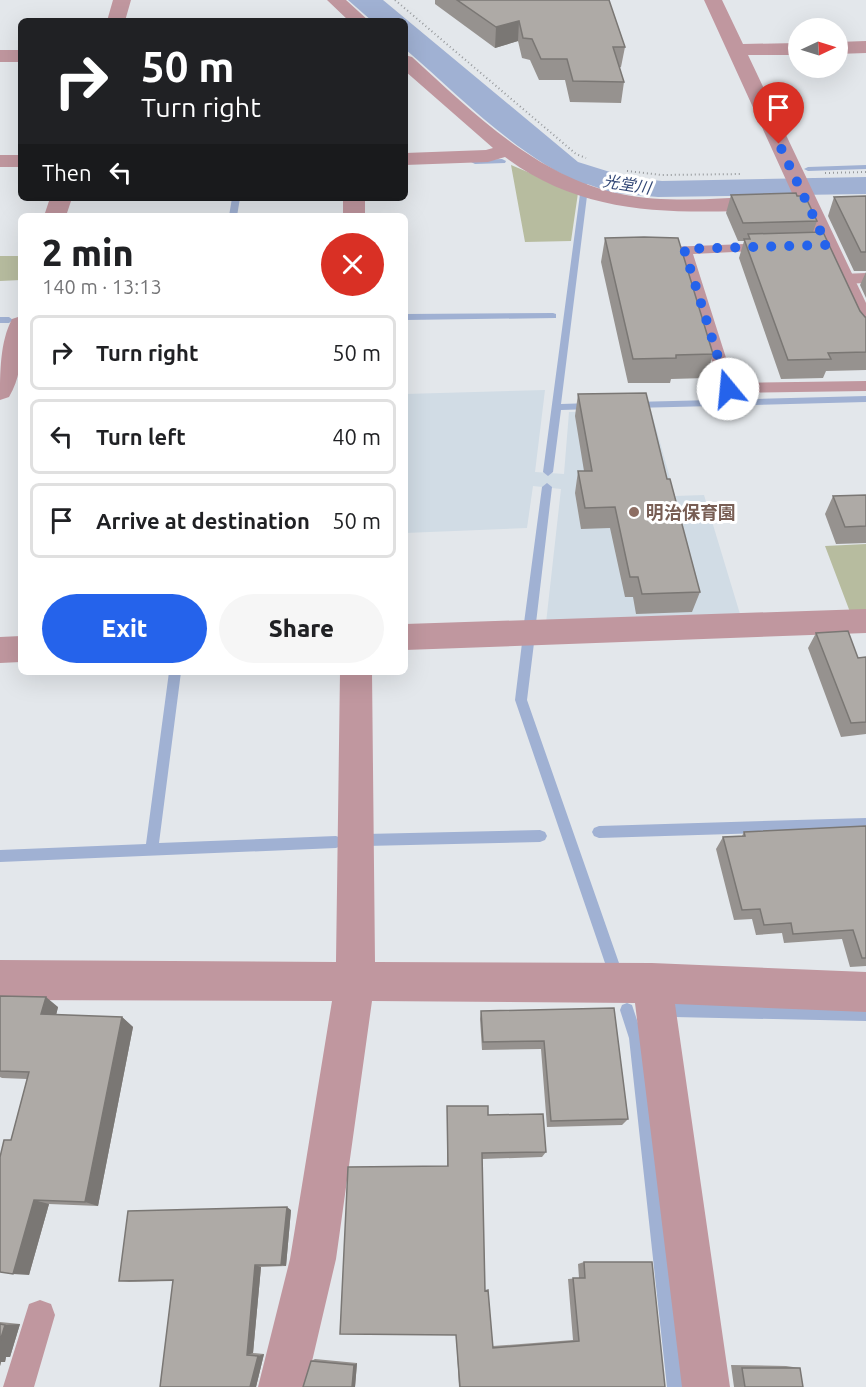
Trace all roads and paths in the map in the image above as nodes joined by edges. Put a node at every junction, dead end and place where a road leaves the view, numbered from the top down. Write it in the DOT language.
graph roads {
  1 [pos="122,0"];
  2 [pos="336,0"];
  3 [pos="395,0"];
  4 [pos="713,0"];
  5 [pos="117,18"];
  6 [pos="357,18"];
  7 [pos="866,47"];
  8 [pos="848,48"];
  9 [pos="788,49"];
  10 [pos="736,50"];
  11 [pos="0,56"];
  12 [pos="18,56"];
  13 [pos="408,64"];
  14 [pos="506,150"];
  15 [pos="408,159"];
  16 [pos="0,161"];
  17 [pos="18,161"];
  18 [pos="592,162"];
  19 [pos="618,170"];
  20 [pos="866,172"];
  21 [pos="793,173"];
  22 [pos="816,206"];
  23 [pos="779,246"];
  24 [pos="684,249"];
  25 [pos="663,250"];
  26 [pos="866,278"];
  27 [pos="842,279"];
  28 [pos="866,329"];
  29 [pos="18,334"];
  30 [pos="866,386"];
  31 [pos="0,391"];
  32 [pos="866,621"];
  33 [pos="408,637"];
  34 [pos="18,649"];
  35 [pos="0,650"];
  36 [pos="356,675"];
  37 [pos="0,980"];
  38 [pos="355,982"];
  39 [pos="652,983"];
  40 [pos="866,992"];
  41 [pos="40,1315"];
  42 [pos="19,1387"];
  43 [pos="282,1387"];
  44 [pos="706,1387"];
  1 -- 5 [label="street"];
  2 -- 6 [label="street"];
  3 -- 18 [label="path"];
  4 -- 10 [label="street"];
  7 -- 8 [label="street"];
  9 -- 10 [label="street"];
  10 -- 21 [label="street"];
  11 -- 12 [label="street"];
  13 -- 14 [label="street"];
  14 -- 15 [label="street"];
  14 -- 22 [label="street"];
  16 -- 17 [label="street"];
  19 -- 21 [label="path"];
  20 -- 21 [label="path"];
  21 -- 22 [label="street"];
  22 -- 27 [label="street"];
  23 -- 24 [label="lane"];
  24 -- 25 [label="lane"];
  24 -- 30 [label="lane"];
  26 -- 27 [label="lane"];
  27 -- 28 [label="street"];
  29 -- 31 [label="street"];
  32 -- 33 [label="street"];
  34 -- 35 [label="street"];
  36 -- 38 [label="street"];
  37 -- 38 [label="street"];
  38 -- 39 [label="street"];
  38 -- 43 [label="street"];
  39 -- 40 [label="street"];
  39 -- 44 [label="street"];
  41 -- 42 [label="lane"];
}
